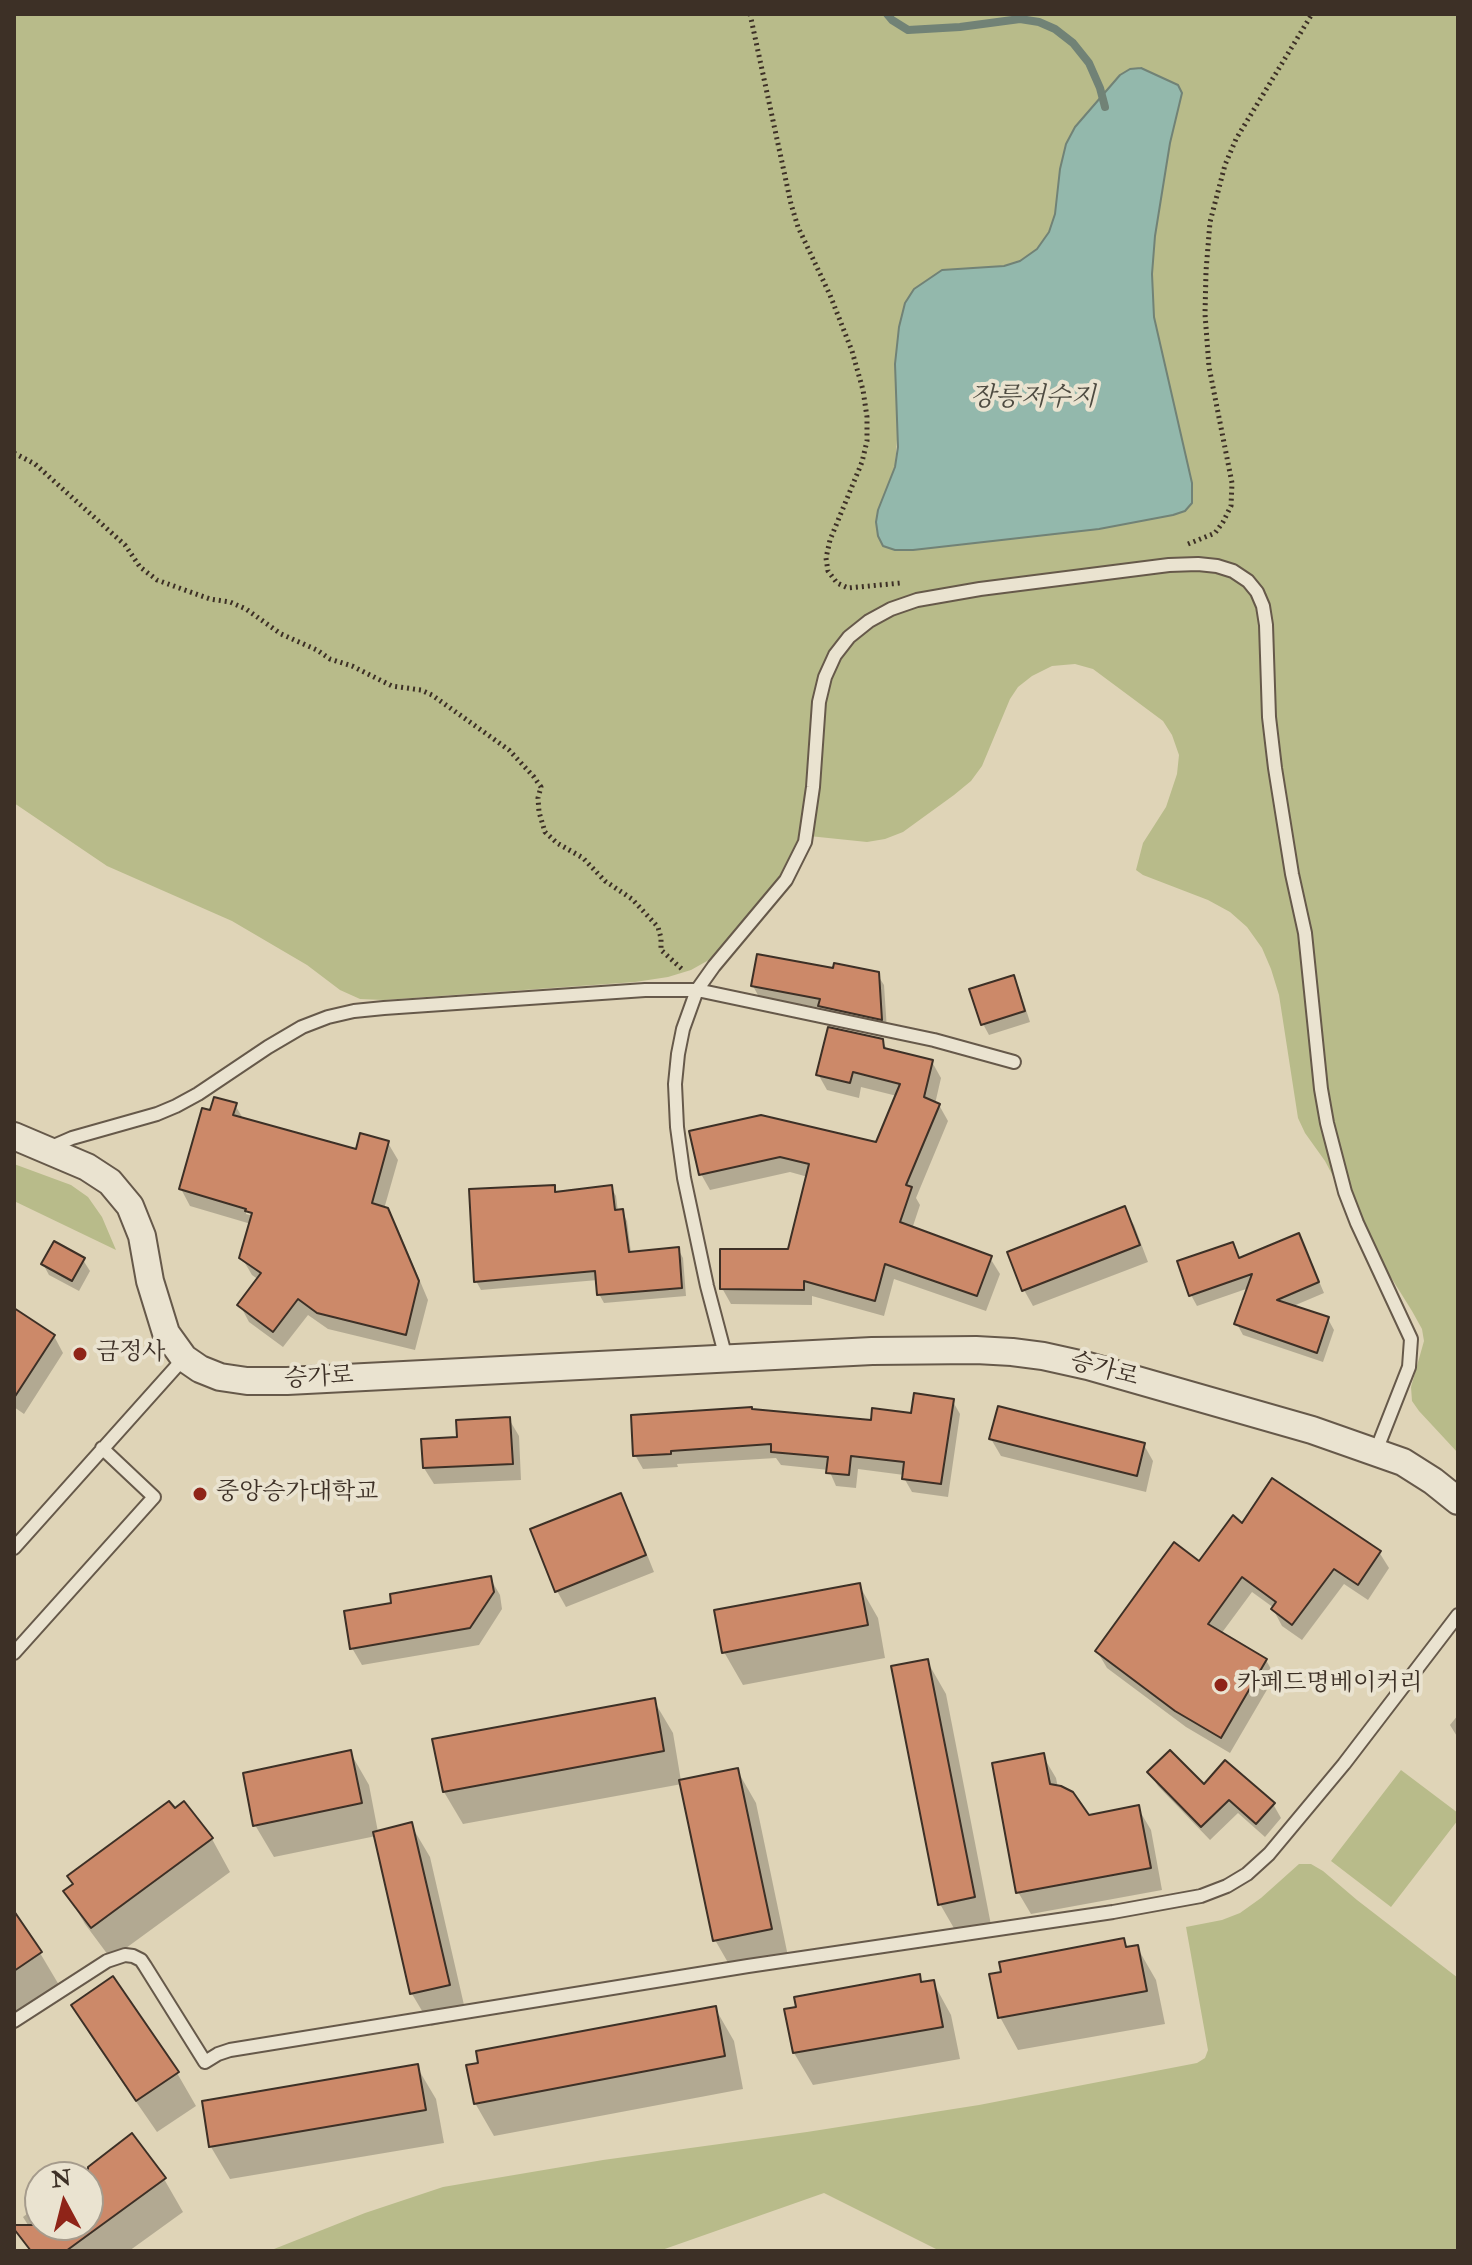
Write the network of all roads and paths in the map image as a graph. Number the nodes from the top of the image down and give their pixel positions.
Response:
1 (750, 14) edge
2 (1312, 14) edge
3 (14, 453) edge
4 (1187, 544) dead end
5 (913, 581) dead end
6 (697, 990) junction
7 (1014, 1062) dead end
8 (14, 1136) edge
9 (46, 1150) junction
10 (184, 1358) junction
11 (726, 1359) junction
12 (102, 1448) junction
13 (1376, 1451) junction
14 (1458, 1501) edge
15 (14, 1548) edge
16 (1458, 1615) edge
17 (14, 1653) edge
18 (14, 2021) edge

1 - 5 path
2 - 4 path
3 - 6 path
6 - 7 lane
6 - 9 lane
6 - 11 lane
6 - 13 lane
8 - 9 street
9 - 10 street
10 - 11 street, 승가로
10 - 12 lane
11 - 13 street, 승가로
12 - 15 lane
12 - 17 lane
13 - 14 street, 승가로
16 - 18 lane

